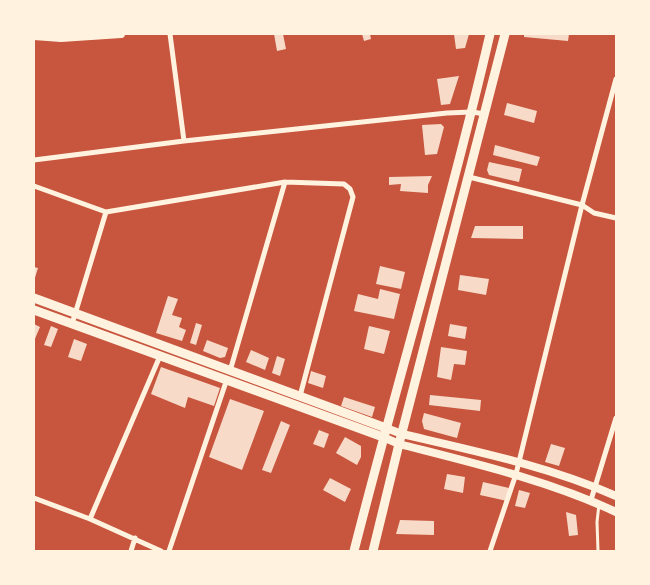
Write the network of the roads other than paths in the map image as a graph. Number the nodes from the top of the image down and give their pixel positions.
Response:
1 (121, 34) edge
2 (170, 34) edge
3 (490, 34) edge
4 (505, 34) edge
5 (34, 36) edge
6 (616, 79) edge
7 (472, 112) junction
8 (485, 114) junction
9 (184, 141) junction
10 (34, 160) edge
11 (468, 176) junction
12 (285, 182) junction
13 (34, 186) edge
14 (582, 205) junction
15 (106, 212) junction
16 (616, 218) edge
17 (34, 298) edge
18 (34, 310) edge
19 (76, 313) junction
20 (72, 324) junction
21 (160, 356) junction
22 (230, 370) junction
23 (227, 381) junction
24 (300, 396) junction
25 (616, 418) edge
26 (386, 428) junction
27 (402, 434) junction
28 (383, 437) junction
29 (399, 444) junction
30 (519, 461) junction
31 (516, 474) junction
32 (596, 487) junction
33 (616, 496) edge
34 (34, 498) edge
35 (591, 500) junction
36 (599, 504) junction
37 (616, 512) edge
38 (90, 519) junction
39 (135, 538) junction
40 (131, 551) edge
41 (161, 551) edge
42 (170, 551) edge
43 (354, 551) edge
44 (373, 551) edge
45 (490, 551) edge
46 (598, 551) edge

1 - 5 street
2 - 9 street
3 - 7 main road
4 - 8 main road
6 - 14 street
7 - 8 street
7 - 9 street
7 - 26 main road
8 - 11 main road
9 - 10 street
11 - 14 street
11 - 27 main road
12 - 15 street
12 - 22 street
12 - 24 street
13 - 15 street
14 - 16 street
14 - 30 street
15 - 19 street
17 - 19 main road
18 - 20 main road
19 - 20 street
19 - 22 main road
20 - 21 main road
21 - 23 main road
21 - 38 street
22 - 23 street
22 - 24 main road
23 - 28 main road
23 - 42 street
24 - 26 main road
25 - 32 street
26 - 27 street
26 - 28 main road
27 - 29 main road
27 - 30 street
28 - 29 street
28 - 43 main road
29 - 31 street
29 - 44 main road
30 - 31 street
30 - 32 street
31 - 35 street
31 - 45 street
32 - 33 street
32 - 35 street
34 - 38 street
35 - 36 street
36 - 37 street
36 - 46 lane
38 - 39 street
39 - 40 street
39 - 41 street

